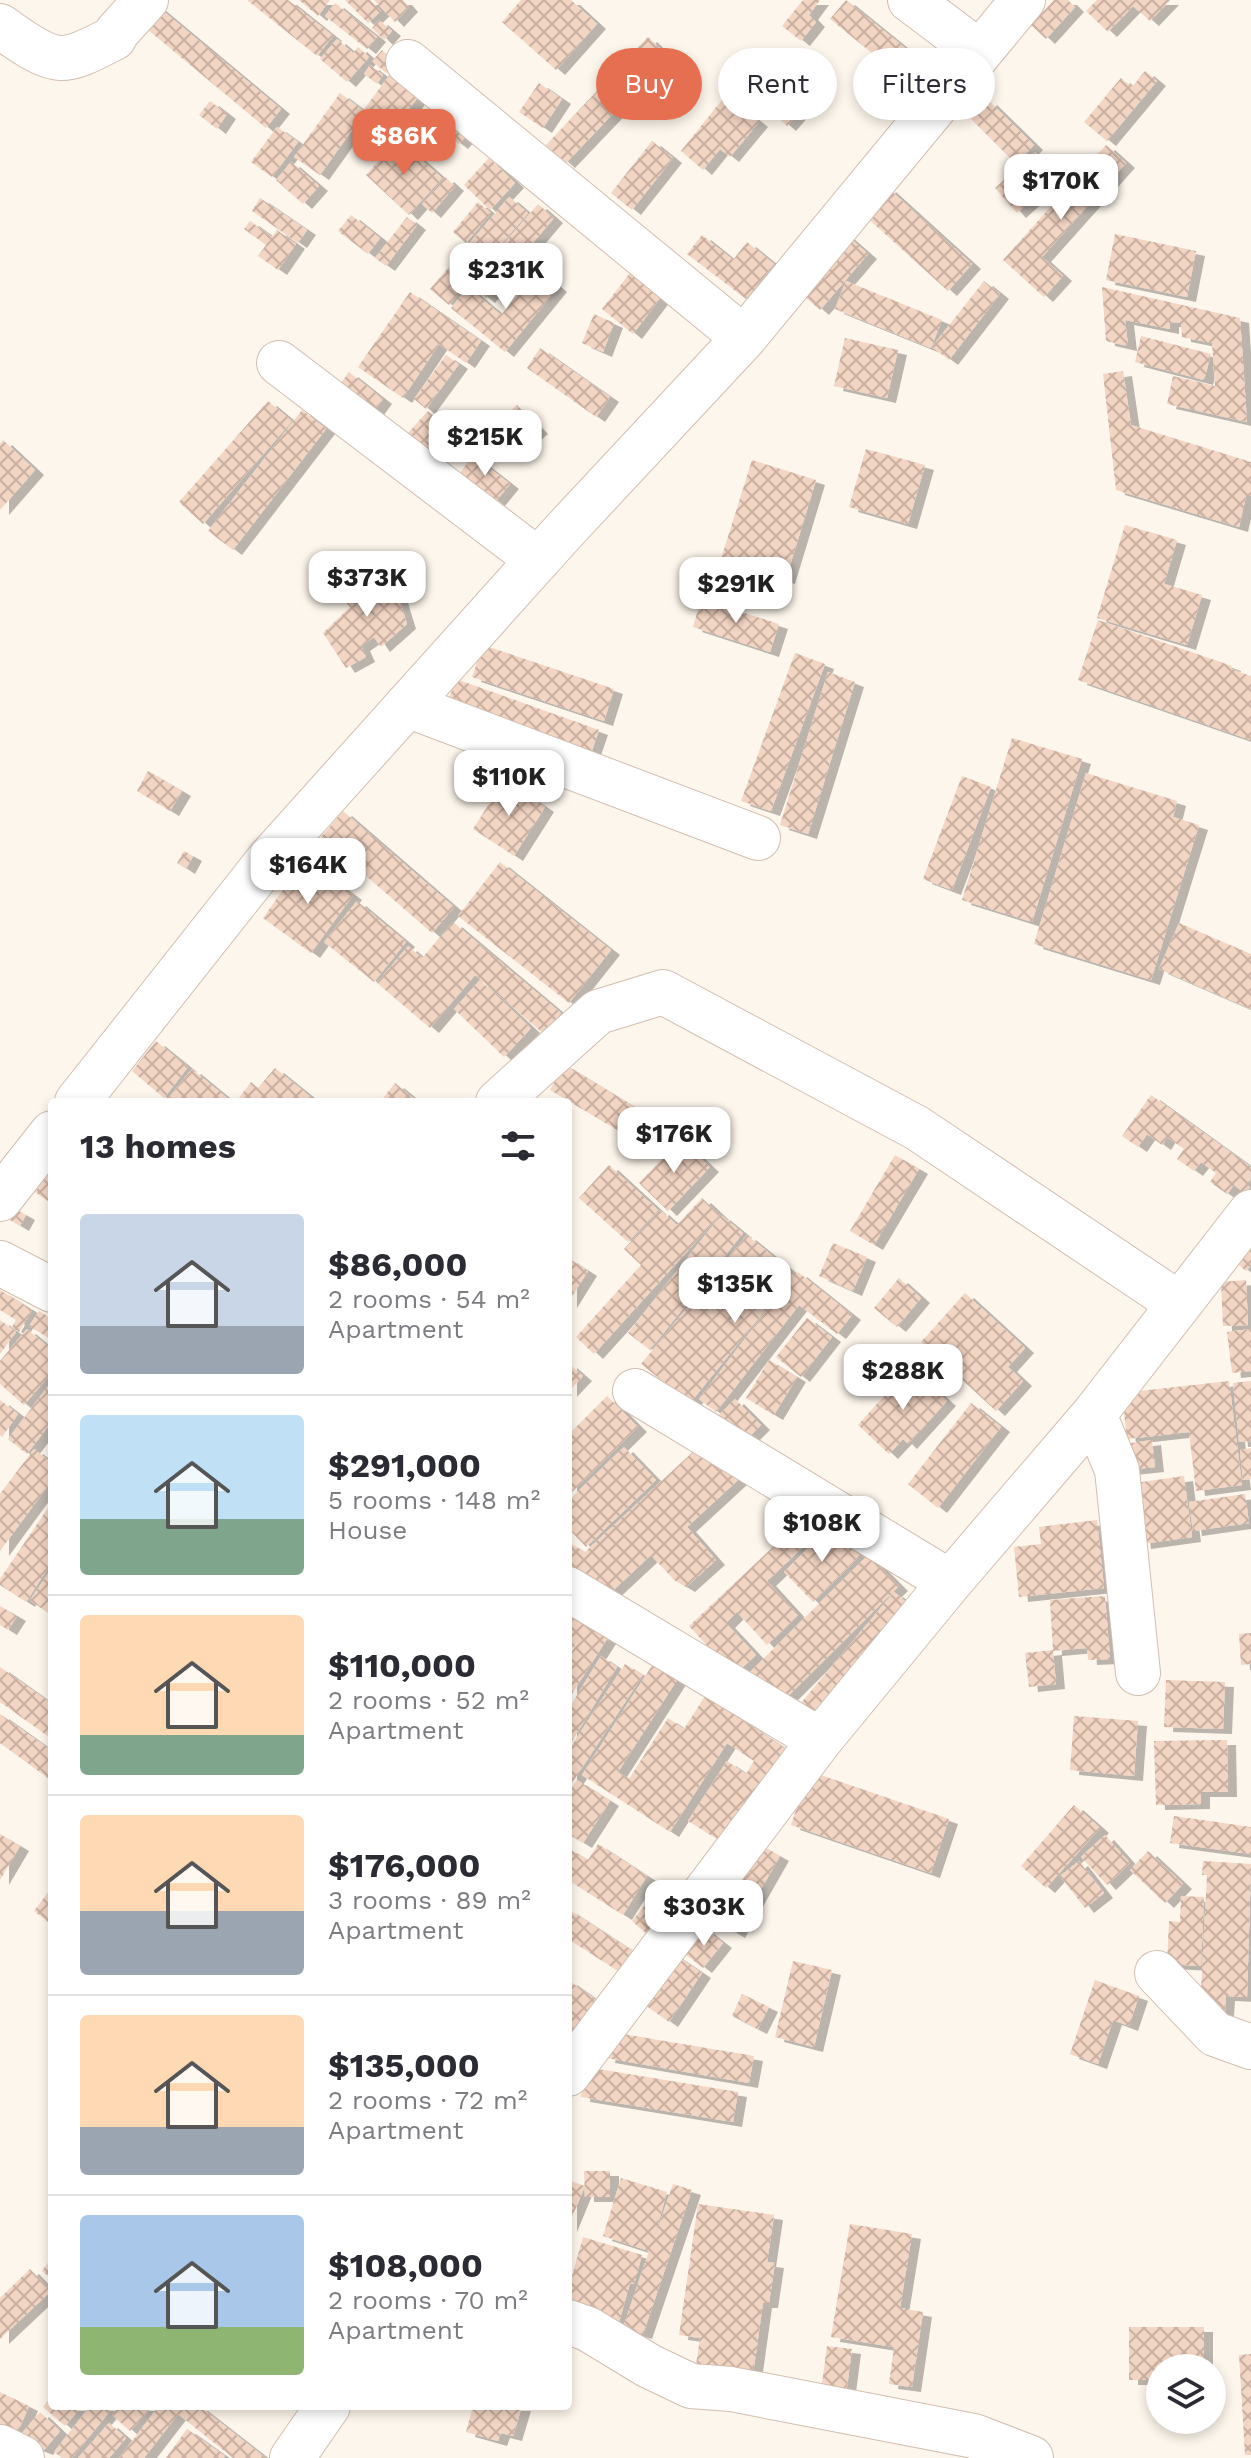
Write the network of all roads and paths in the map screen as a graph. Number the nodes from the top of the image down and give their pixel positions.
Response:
1 (146, 0) edge
2 (910, 0) edge
3 (1023, 0) edge
4 (0, 26) edge
5 (974, 48) edge
6 (982, 48) edge
7 (408, 62) dead end
8 (923, 120) edge
9 (744, 338) junction
10 (279, 363) dead end
11 (538, 560) junction
12 (407, 705) junction
13 (758, 838) dead end
14 (80, 1098) edge
15 (502, 1098) edge
16 (48, 1138) edge
17 (0, 1199) edge
18 (1251, 1212) edge
19 (0, 1263) edge
20 (48, 1288) edge
21 (1178, 1303) junction
22 (635, 1391) dead end
23 (1094, 1414) junction
24 (950, 1582) junction
25 (572, 1591) edge
26 (1138, 1673) dead end
27 (820, 1740) junction
28 (1157, 1973) dead end
29 (1251, 2047) edge
30 (572, 2069) edge
31 (572, 2323) edge
32 (325, 2410) edge
33 (0, 2447) edge
34 (22, 2458) edge
35 (292, 2458) edge
36 (1031, 2458) edge

1 - 4 street
2 - 5 street
3 - 6 street
7 - 9 street
8 - 9 street
9 - 11 street
10 - 11 street
11 - 12 street
12 - 13 street
12 - 14 street
15 - 21 street
16 - 17 street
18 - 21 street
19 - 20 street
21 - 23 street
22 - 24 street
23 - 24 street
23 - 26 street
24 - 27 street
25 - 27 street
27 - 30 street
28 - 29 street
31 - 36 street
32 - 35 street
33 - 34 street

